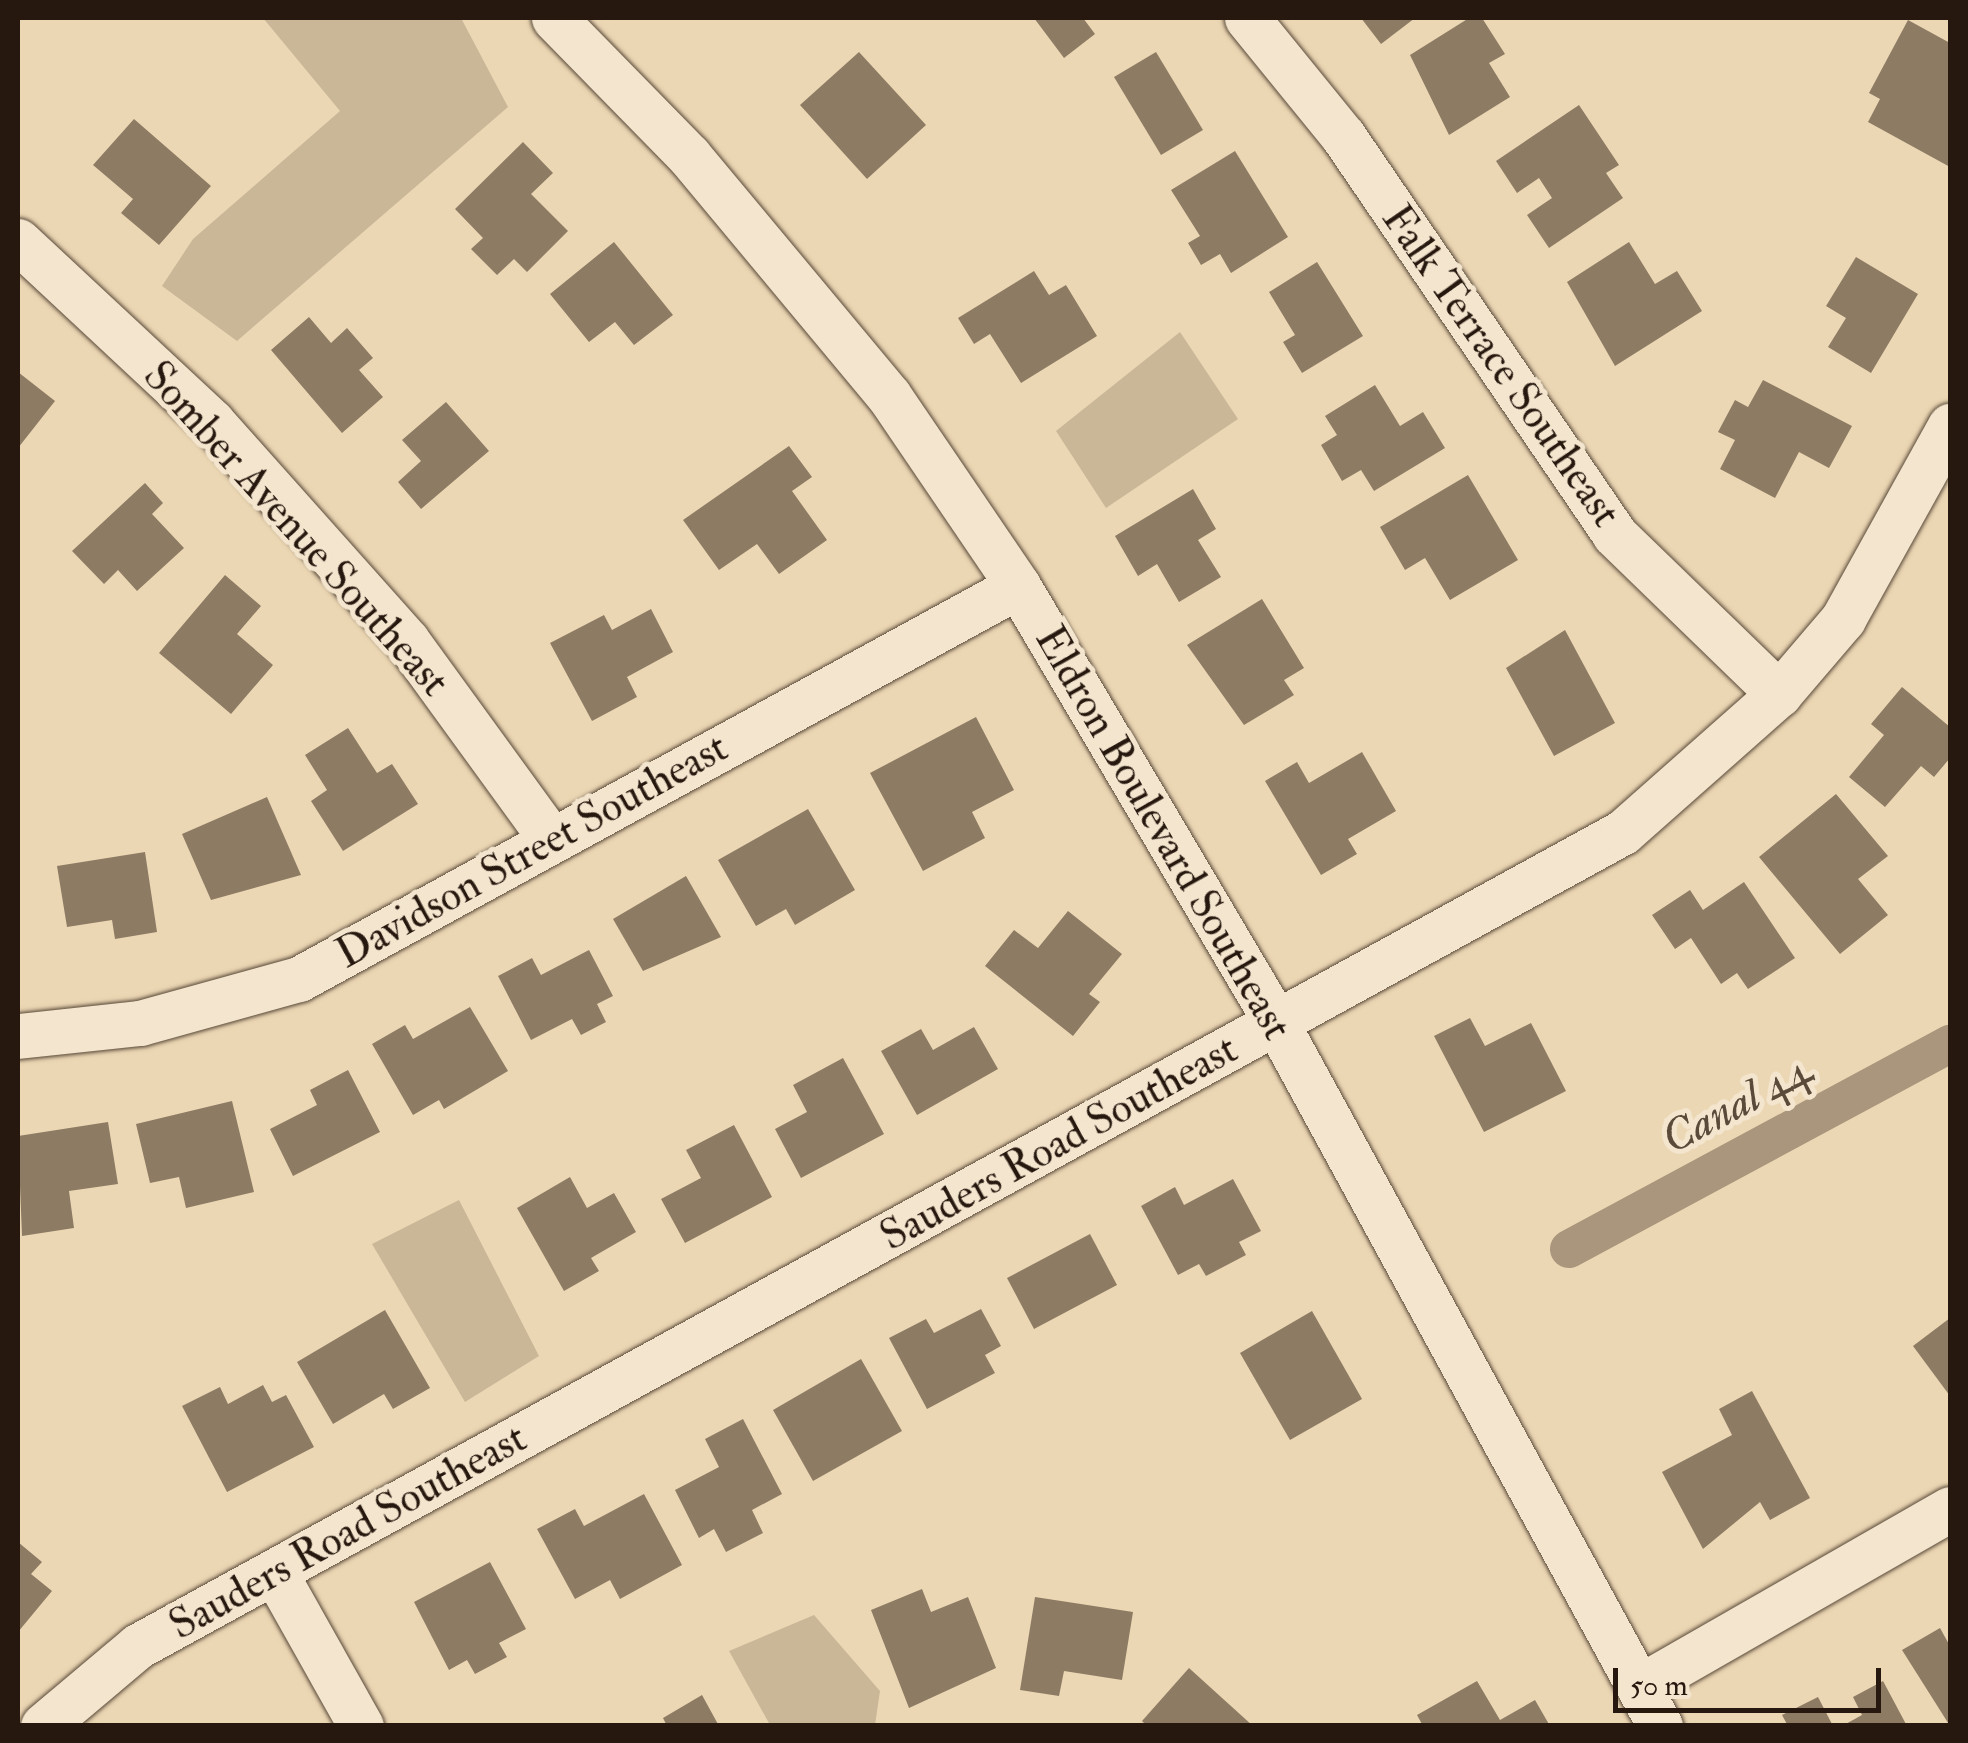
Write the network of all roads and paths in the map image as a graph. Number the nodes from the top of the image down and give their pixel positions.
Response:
1 (554, 18) edge
2 (1246, 18) edge
3 (18, 241) edge
4 (1950, 426) edge
5 (1018, 586) junction
6 (1779, 694) junction
7 (550, 838) junction
8 (1277, 1024) junction
9 (18, 1036) edge
10 (1950, 1509) edge
11 (276, 1572) junction
12 (1650, 1706) edge
13 (44, 1726) edge
14 (361, 1726) edge

1 - 5 street, Eldron Boulevard Southeast
2 - 6 street, Falk Terrace Southeast
3 - 7 street, Somber Avenue Southeast
4 - 6 street, Sauders Road Southeast
5 - 7 street, Davidson Street Southeast
5 - 8 street, Eldron Boulevard Southeast
6 - 8 street, Sauders Road Southeast
7 - 9 street, Davidson Street Southeast
8 - 11 street, Sauders Road Southeast
8 - 12 street, Eldron Boulevard Southeast
10 - 12 street
11 - 13 street, Sauders Road Southeast
11 - 14 street

